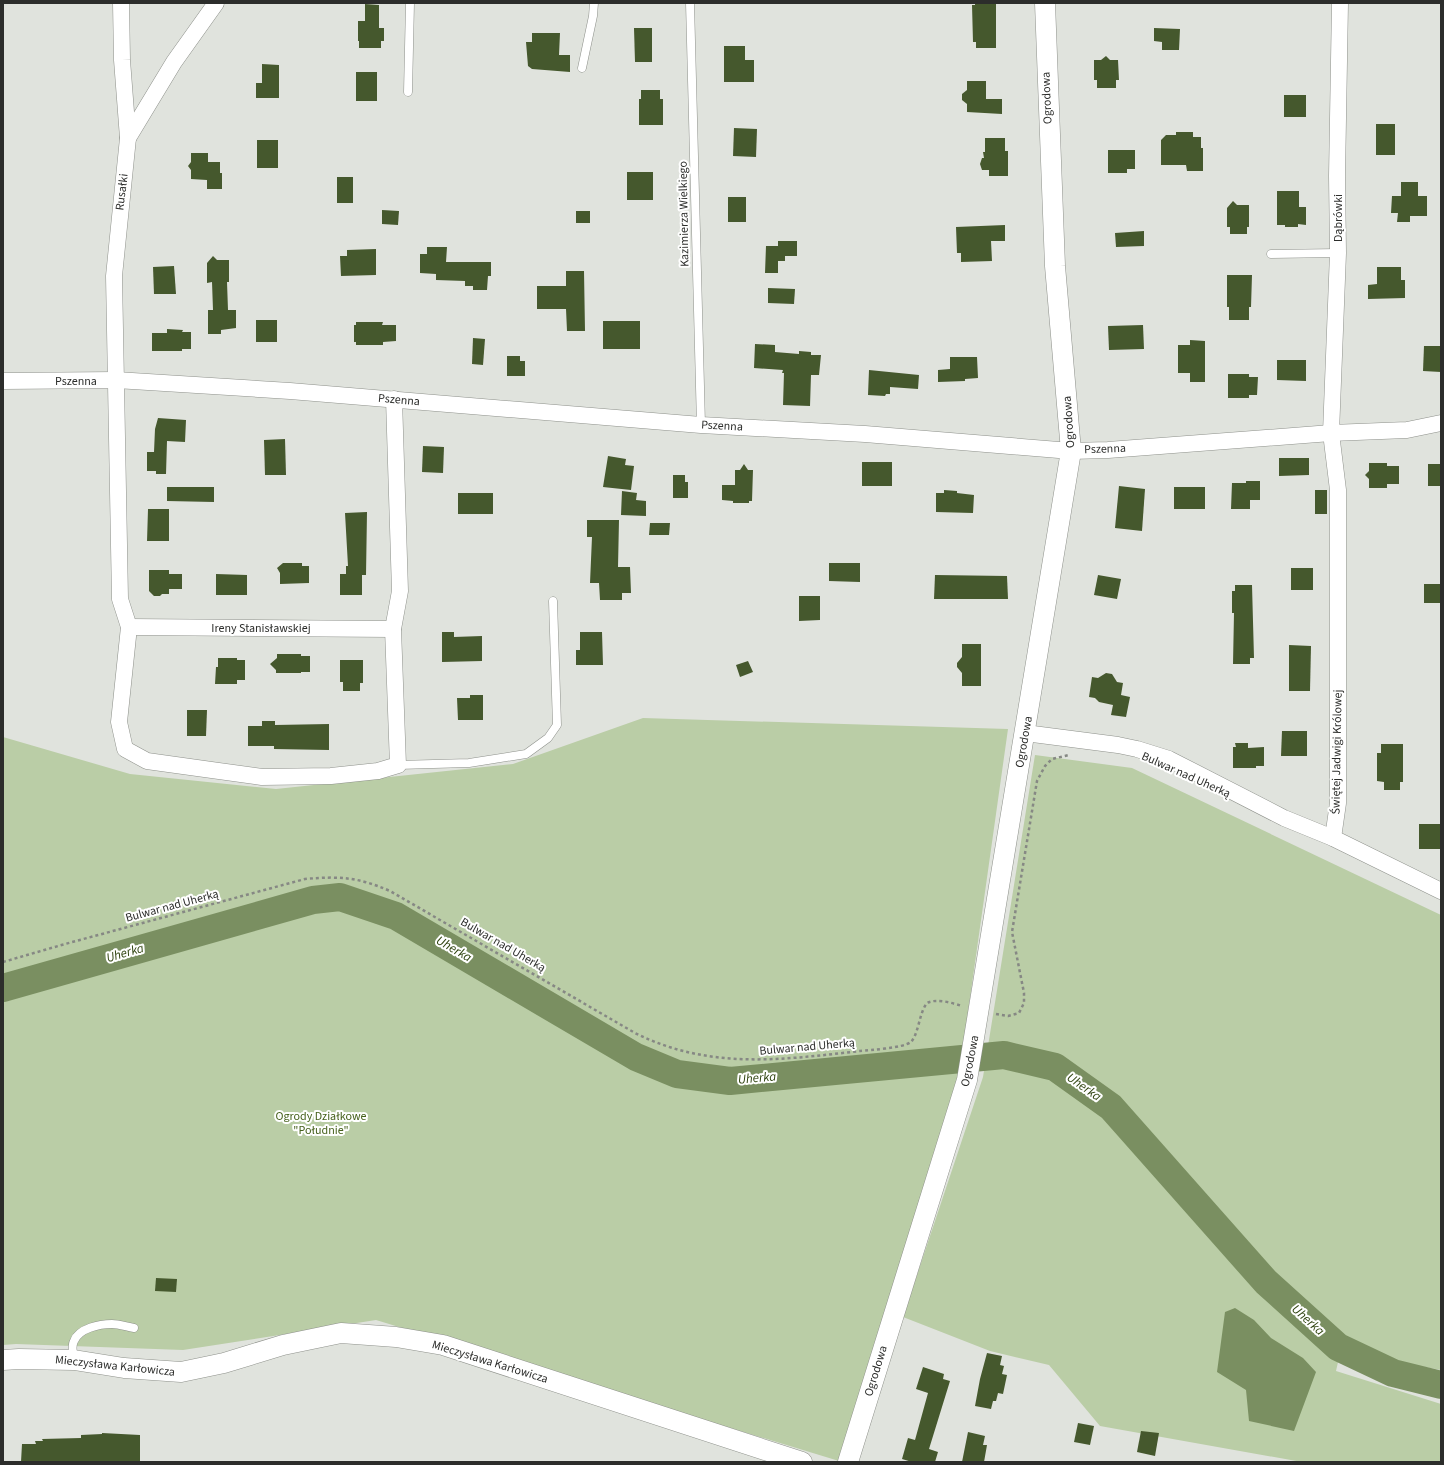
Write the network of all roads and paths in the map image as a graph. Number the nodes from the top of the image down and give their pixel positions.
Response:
1 (121, 3) edge
2 (216, 3) edge
3 (410, 3) edge
4 (594, 3) edge
5 (690, 3) edge
6 (1045, 3) edge
7 (1340, 3) edge
8 (582, 68) dead end
9 (408, 92) dead end
10 (128, 138) junction
11 (1338, 253) junction
12 (1271, 254) dead end
13 (116, 380) junction
14 (3, 381) edge
15 (394, 399) junction
16 (1441, 423) edge
17 (701, 425) junction
18 (1332, 433) junction
19 (1071, 451) junction
20 (553, 601) dead end
21 (129, 627) junction
22 (393, 628) junction
23 (1025, 733) junction
24 (1071, 755) dead end
25 (398, 765) junction
26 (1333, 838) junction
27 (1441, 891) edge
28 (3, 962) edge
29 (963, 1006) dead end
30 (989, 1013) dead end
31 (134, 1328) dead end
32 (3, 1360) edge
33 (74, 1360) junction
34 (802, 1462) edge
35 (848, 1462) edge

1 - 10 street, Rusałki
2 - 10 street
3 - 9 lane
4 - 8 lane
5 - 17 lane, Kazimierza Wielkiego
6 - 19 street, Ogrodowa
7 - 11 street, Dąbrówki
10 - 13 street, Rusałki
11 - 12 lane
11 - 18 street, Dąbrówki
13 - 14 street, Pszenna
13 - 15 street, Pszenna
13 - 21 street, Rusałki
15 - 17 street, Pszenna
15 - 22 street
16 - 18 street, Pszenna
17 - 19 street, Pszenna
18 - 19 street, Pszenna
18 - 26 street, Świętej Jadwigi Królowej
19 - 23 street, Ogrodowa
20 - 25 lane
21 - 22 street, Ireny Stanisławskiej
21 - 25 street
22 - 25 street
23 - 26 street
23 - 35 street, Ogrodowa
24 - 30 path
26 - 27 street
28 - 29 path, Bulwar nad Uherką
31 - 33 lane
32 - 33 street, Mieczysława Karłowicza
33 - 34 street, Mieczysława Karłowicza

